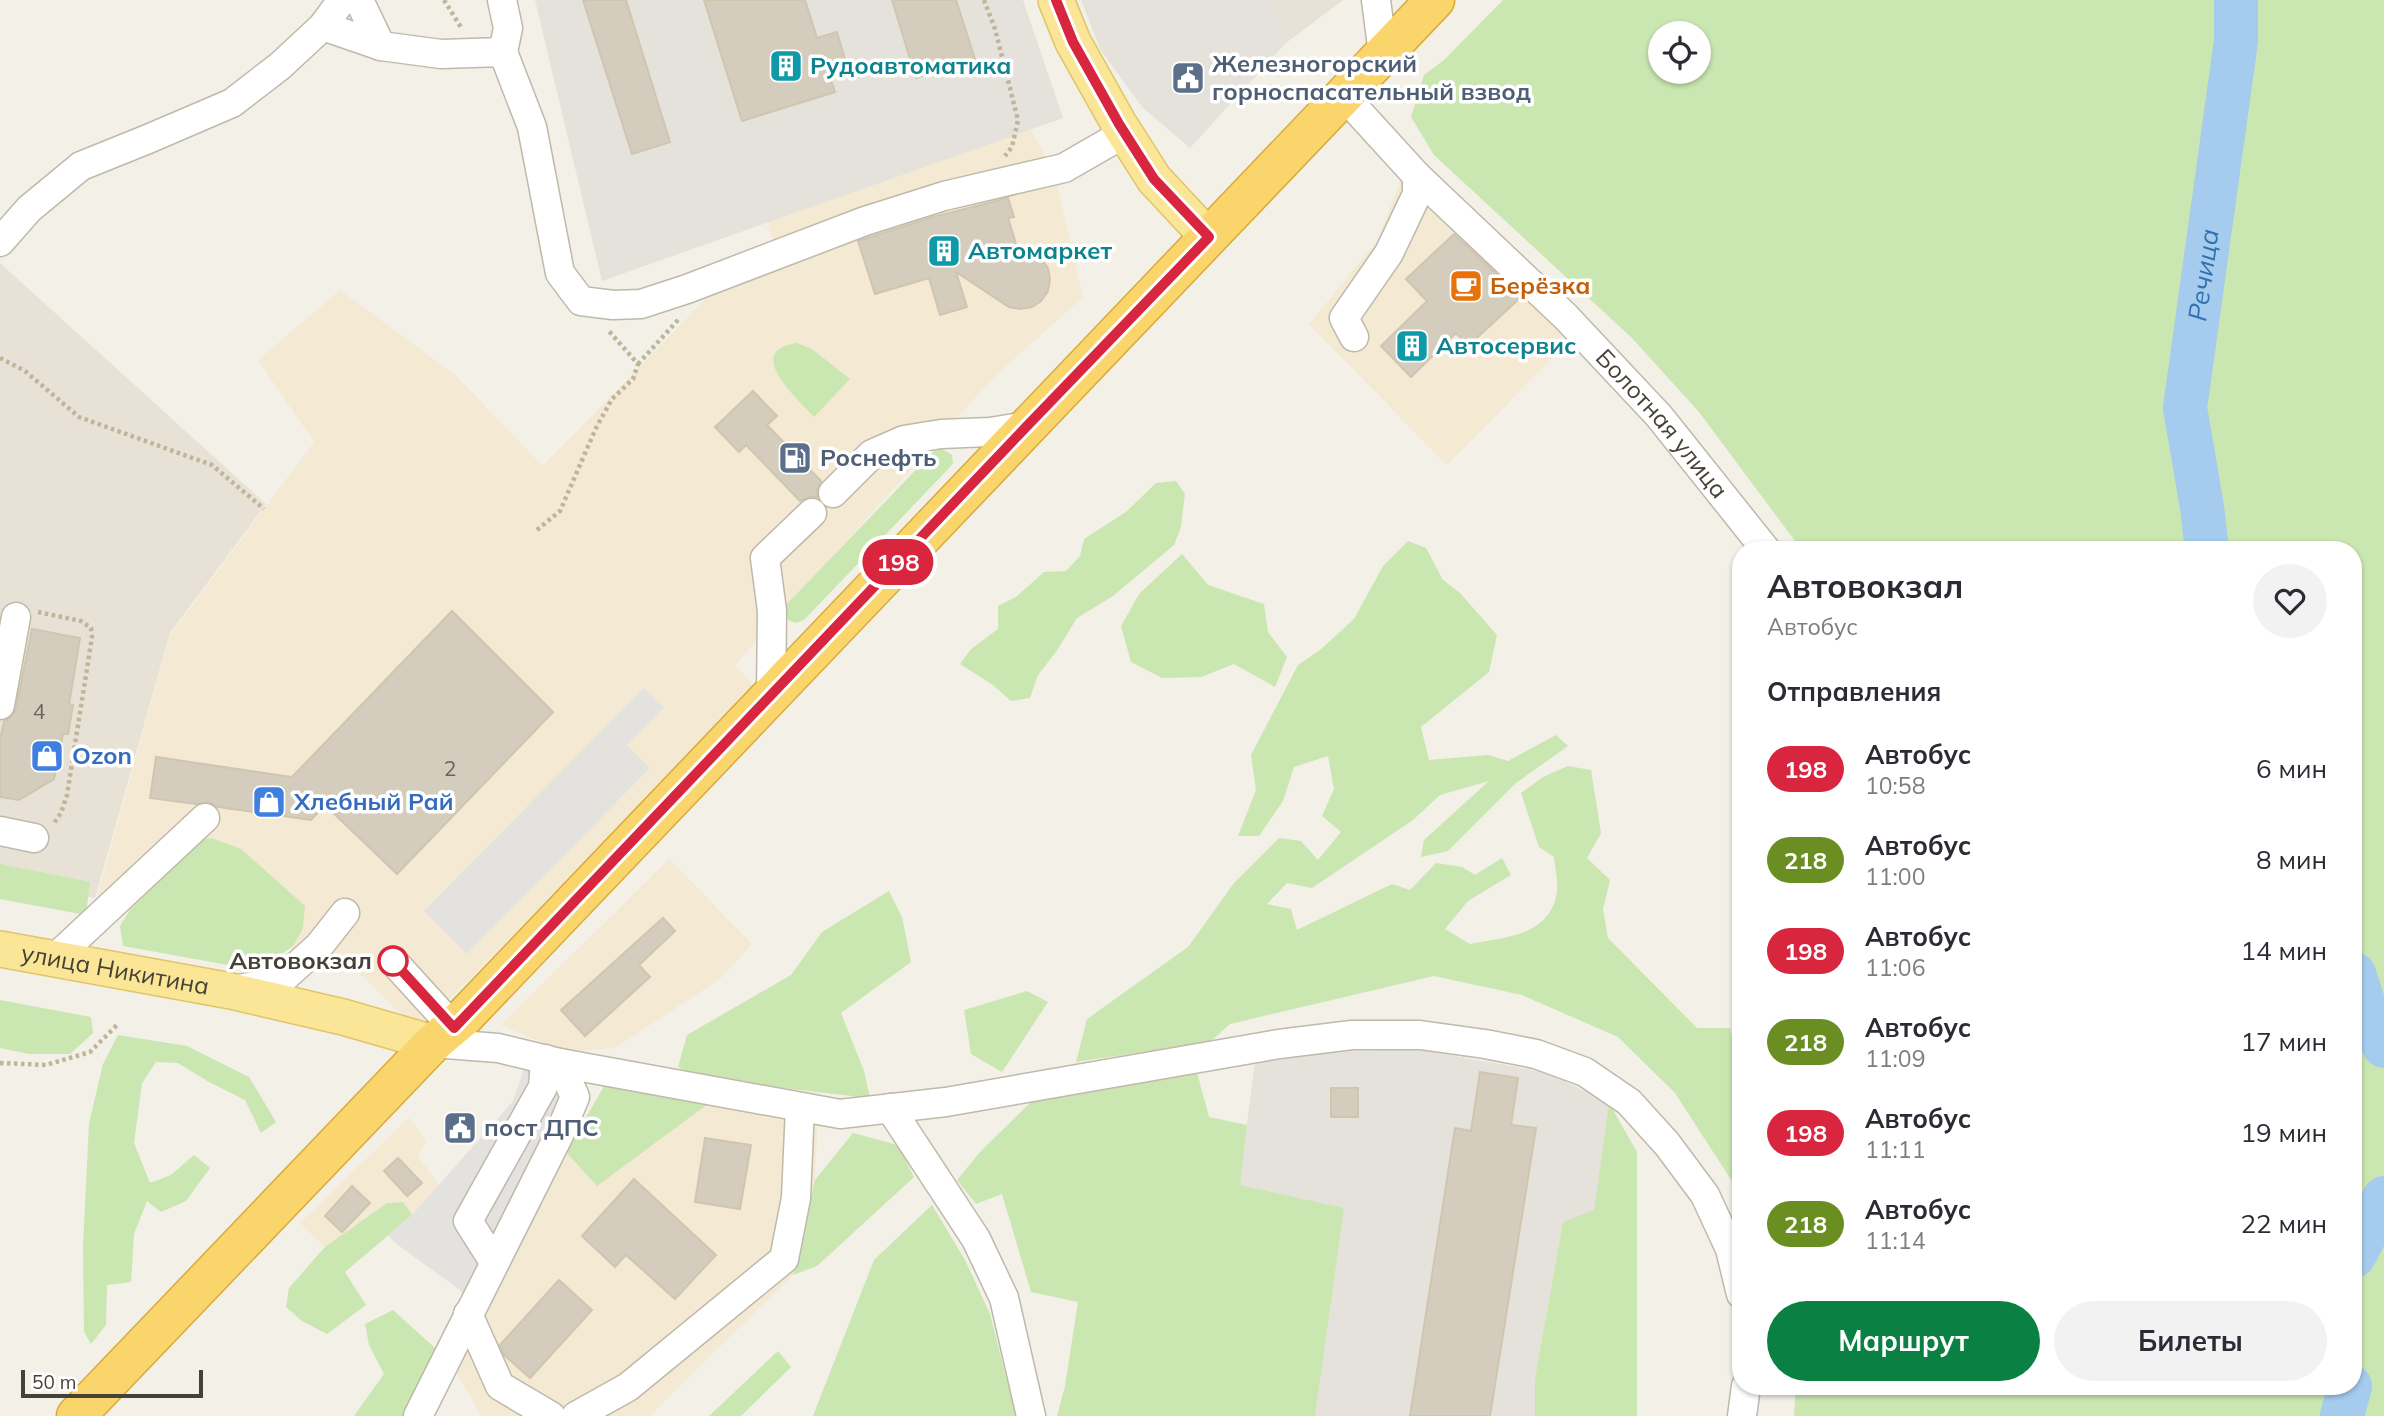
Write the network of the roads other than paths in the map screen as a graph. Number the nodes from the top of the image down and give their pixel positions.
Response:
1 (342, 0) edge
2 (359, 0) edge
3 (502, 0) edge
4 (1056, 0) edge
5 (1376, 0) edge
6 (1435, 0) edge
7 (323, 26) junction
8 (381, 46) junction
9 (503, 52) junction
10 (1383, 54) junction
11 (1344, 96) junction
12 (1125, 133) junction
13 (1417, 177) junction
14 (1209, 237) junction
15 (0, 242) edge
16 (1354, 337) dead end
17 (1027, 426) junction
18 (832, 493) dead end
19 (812, 513) dead end
20 (1759, 541) edge
21 (16, 617) road end
22 (771, 696) junction
23 (0, 705) edge
24 (205, 818) dead end
25 (0, 831) edge
26 (34, 838) road end
27 (345, 913) dead end
28 (0, 949) edge
29 (54, 959) junction
30 (393, 961) dead end
31 (232, 990) junction
32 (444, 1035) junction
33 (553, 1061) junction
34 (800, 1107) junction
35 (890, 1108) junction
36 (1732, 1257) edge
37 (495, 1262) junction
38 (468, 1314) junction
39 (1745, 1395) edge
40 (76, 1416) edge
41 (418, 1416) edge
42 (551, 1416) edge
43 (576, 1416) edge
44 (1031, 1416) edge
45 (1742, 1416) edge

1 - 7 street
2 - 8 street
3 - 9 street
4 - 12 main road
5 - 10 street
6 - 10 highway
7 - 8 street
7 - 15 street
8 - 9 street
9 - 12 street
10 - 11 highway
11 - 13 street, Болотная улица
11 - 14 highway
12 - 14 main road
13 - 16 street
13 - 20 street, Болотная улица
14 - 17 highway
17 - 18 street
17 - 22 highway
19 - 22 street
21 - 23 street
22 - 32 highway
24 - 29 street
25 - 26 street
27 - 31 street
28 - 29 main road, улица Никитина
29 - 31 main road, улица Никитина
30 - 32 street
31 - 32 main road, улица Никитина
32 - 33 street
32 - 40 highway
33 - 34 street
33 - 37 street
33 - 37 street
34 - 35 street
34 - 43 street
35 - 36 street
35 - 44 street
37 - 38 street
38 - 41 street
38 - 42 street
39 - 45 street

